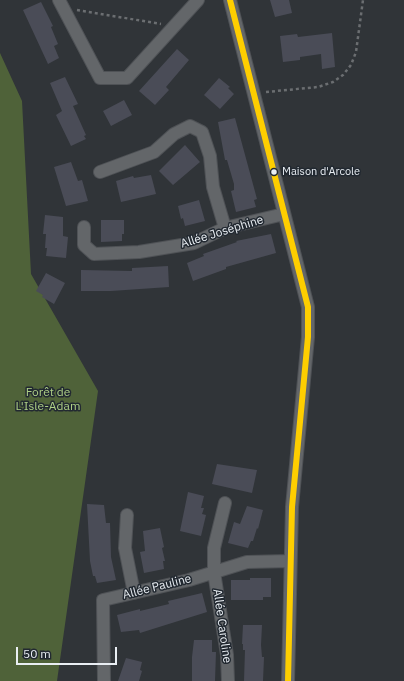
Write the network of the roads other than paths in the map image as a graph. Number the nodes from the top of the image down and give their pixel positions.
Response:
1 (198, 0) edge
2 (230, 0) edge
3 (61, 4) edge
4 (100, 172) dead end
5 (284, 214) junction
6 (84, 228) dead end
7 (225, 228) junction
8 (225, 503) dead end
9 (127, 515) dead end
10 (290, 561) junction
11 (214, 572) junction
12 (134, 593) junction
13 (104, 681) edge
14 (228, 681) edge
15 (288, 681) edge

1 - 3 street
2 - 5 street
4 - 7 street
5 - 7 street, Allée Joséphine
5 - 10 street
6 - 7 street, Allée Joséphine
8 - 11 street, Allée Caroline
9 - 12 street
10 - 11 street, Allée Pauline
10 - 15 street
11 - 12 street, Allée Pauline
11 - 14 street, Allée Caroline
12 - 13 street, Allée Pauline

